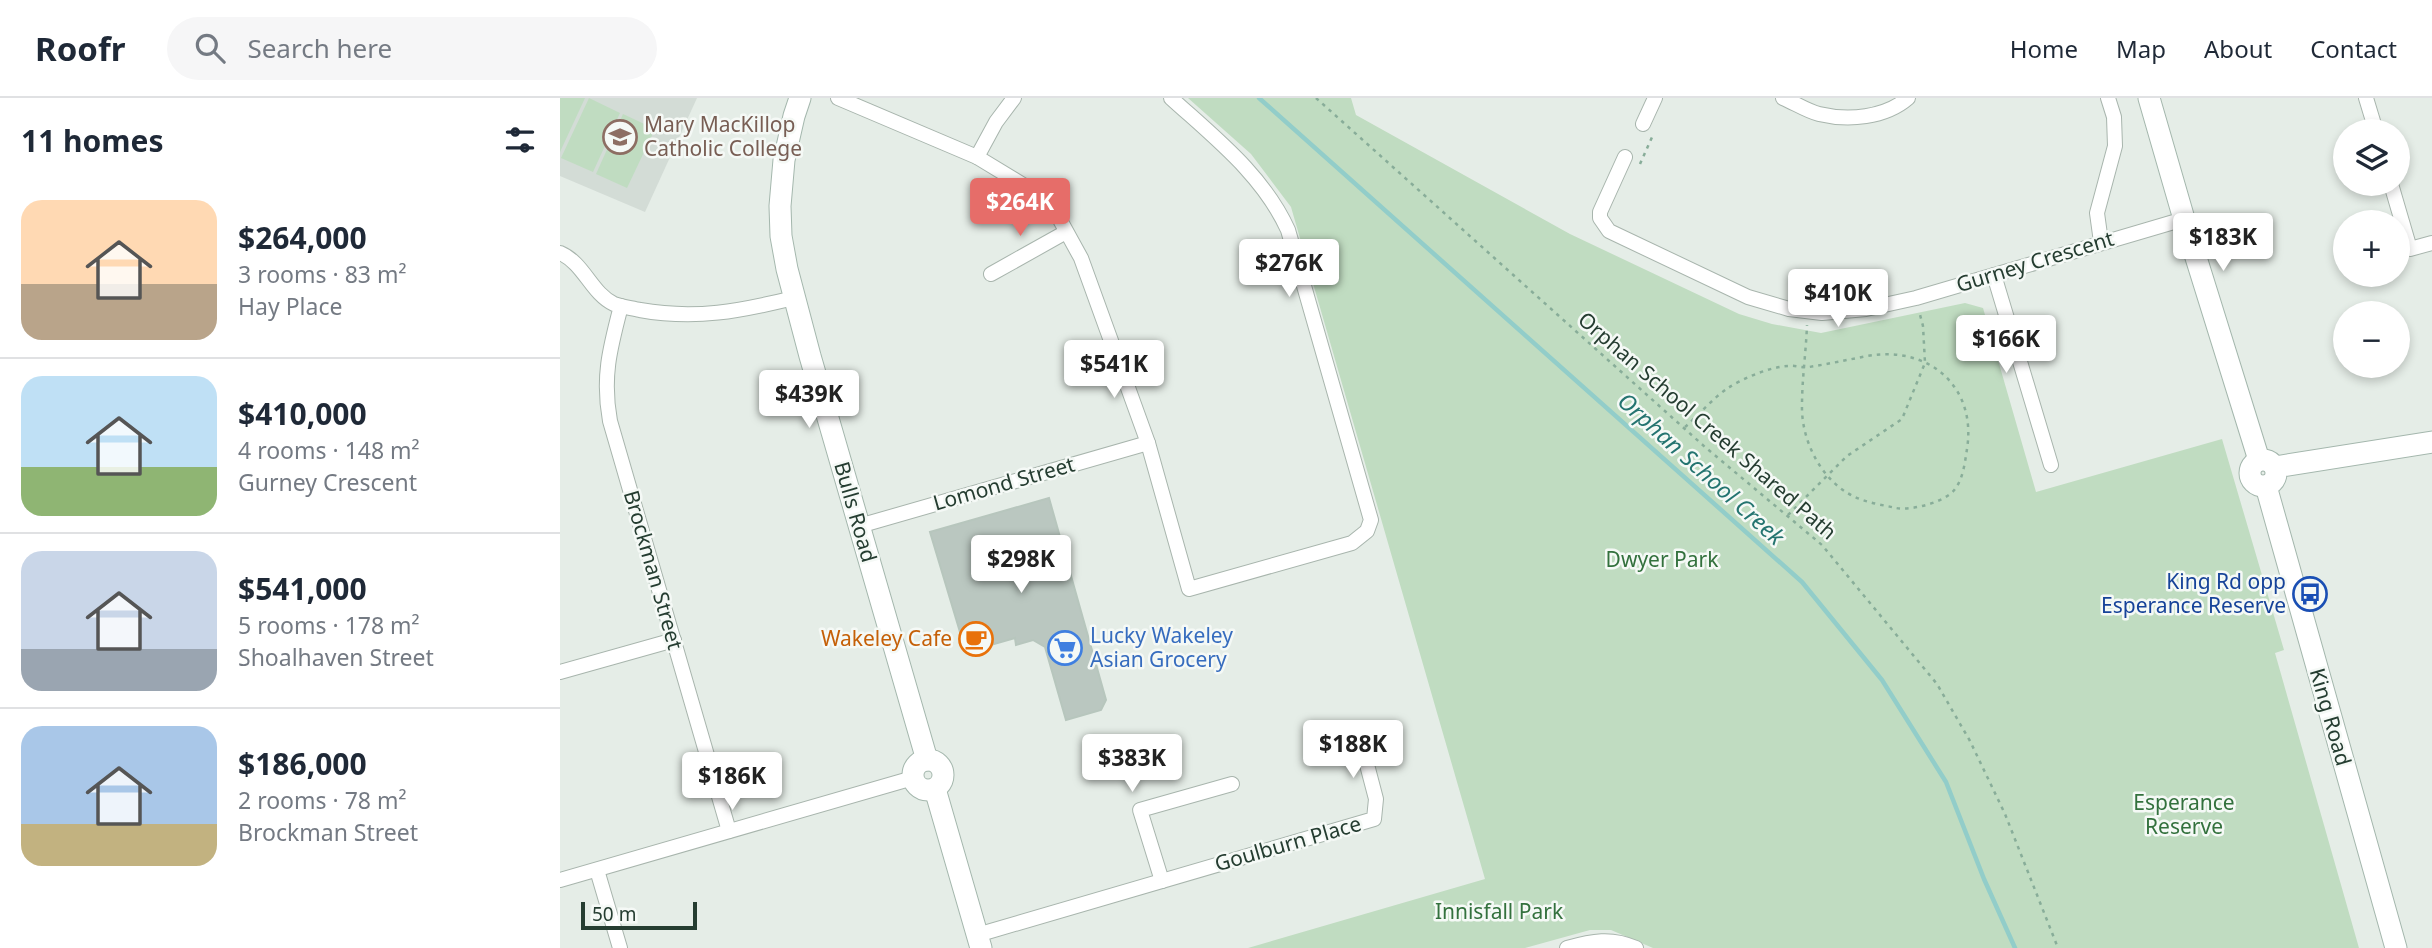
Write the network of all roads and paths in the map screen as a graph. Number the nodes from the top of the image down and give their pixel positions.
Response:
1 (800, 98) edge
2 (838, 98) edge
3 (1014, 98) edge
4 (1171, 98) edge
5 (1316, 98) edge
6 (1655, 98) edge
7 (1783, 98) edge
8 (1908, 98) edge
9 (2108, 98) edge
10 (2149, 98) edge
11 (2366, 98) edge
12 (2372, 119) edge
13 (1643, 124) dead end
14 (977, 157) junction
15 (1625, 157) dead end
16 (2395, 196) edge
17 (2184, 219) junction
18 (1066, 232) junction
19 (2101, 242) junction
20 (2432, 243) edge
21 (560, 253) edge
22 (991, 274) dead end
23 (1994, 275) junction
24 (794, 298) junction
25 (1916, 298) junction
26 (621, 306) junction
27 (1807, 312) junction
28 (1925, 363) junction
29 (1806, 367) junction
30 (1684, 428) junction
31 (2432, 442) edge
32 (1148, 443) junction
33 (2051, 465) dead end
34 (2267, 471) junction
35 (1827, 475) junction
36 (1788, 515) junction
37 (859, 526) junction
38 (674, 640) junction
39 (560, 672) edge
40 (1360, 738) dead end
41 (927, 760) junction
42 (913, 778) junction
43 (1232, 784) dead end
44 (935, 789) junction
45 (729, 831) junction
46 (597, 870) junction
47 (560, 880) edge
48 (1162, 881) junction
49 (979, 941) edge
50 (620, 948) edge
51 (1567, 948) edge
52 (1636, 948) edge
53 (2058, 948) edge
54 (2396, 948) edge

1 - 24 street, Bulls Road
2 - 14 street
3 - 14 street
4 - 32 street
5 - 30 path, Orphan School Creek Shared Path
6 - 13 street
7 - 8 street
9 - 19 street
10 - 17 street, King Road
11 - 12 street
14 - 18 street
15 - 27 street, Gurney Crescent
16 - 20 street
17 - 19 street, Gurney Crescent
17 - 34 street, King Road
18 - 22 street
18 - 32 street
19 - 23 street, Gurney Crescent
21 - 26 street
23 - 25 street, Gurney Crescent
23 - 33 street
24 - 26 street
24 - 37 street, Bulls Road
25 - 27 street, Gurney Crescent
25 - 28 path
26 - 38 street, Brockman Street
27 - 29 path
28 - 29 path
28 - 35 path
28 - 35 path
29 - 30 path
29 - 35 path
30 - 36 path, Orphan School Creek Shared Path
31 - 34 street
32 - 37 street, Lomond Street
34 - 54 street, King Road
35 - 36 path
36 - 53 path, Orphan School Creek Shared Path
37 - 41 street, Bulls Road
38 - 39 street
38 - 45 street, Brockman Street
40 - 48 street, Goulburn Place
41 - 42 street
41 - 44 street
42 - 44 street
42 - 45 street
43 - 48 street
44 - 49 street
45 - 46 street
46 - 47 street
46 - 50 street
48 - 49 street, Goulburn Place
51 - 52 street

